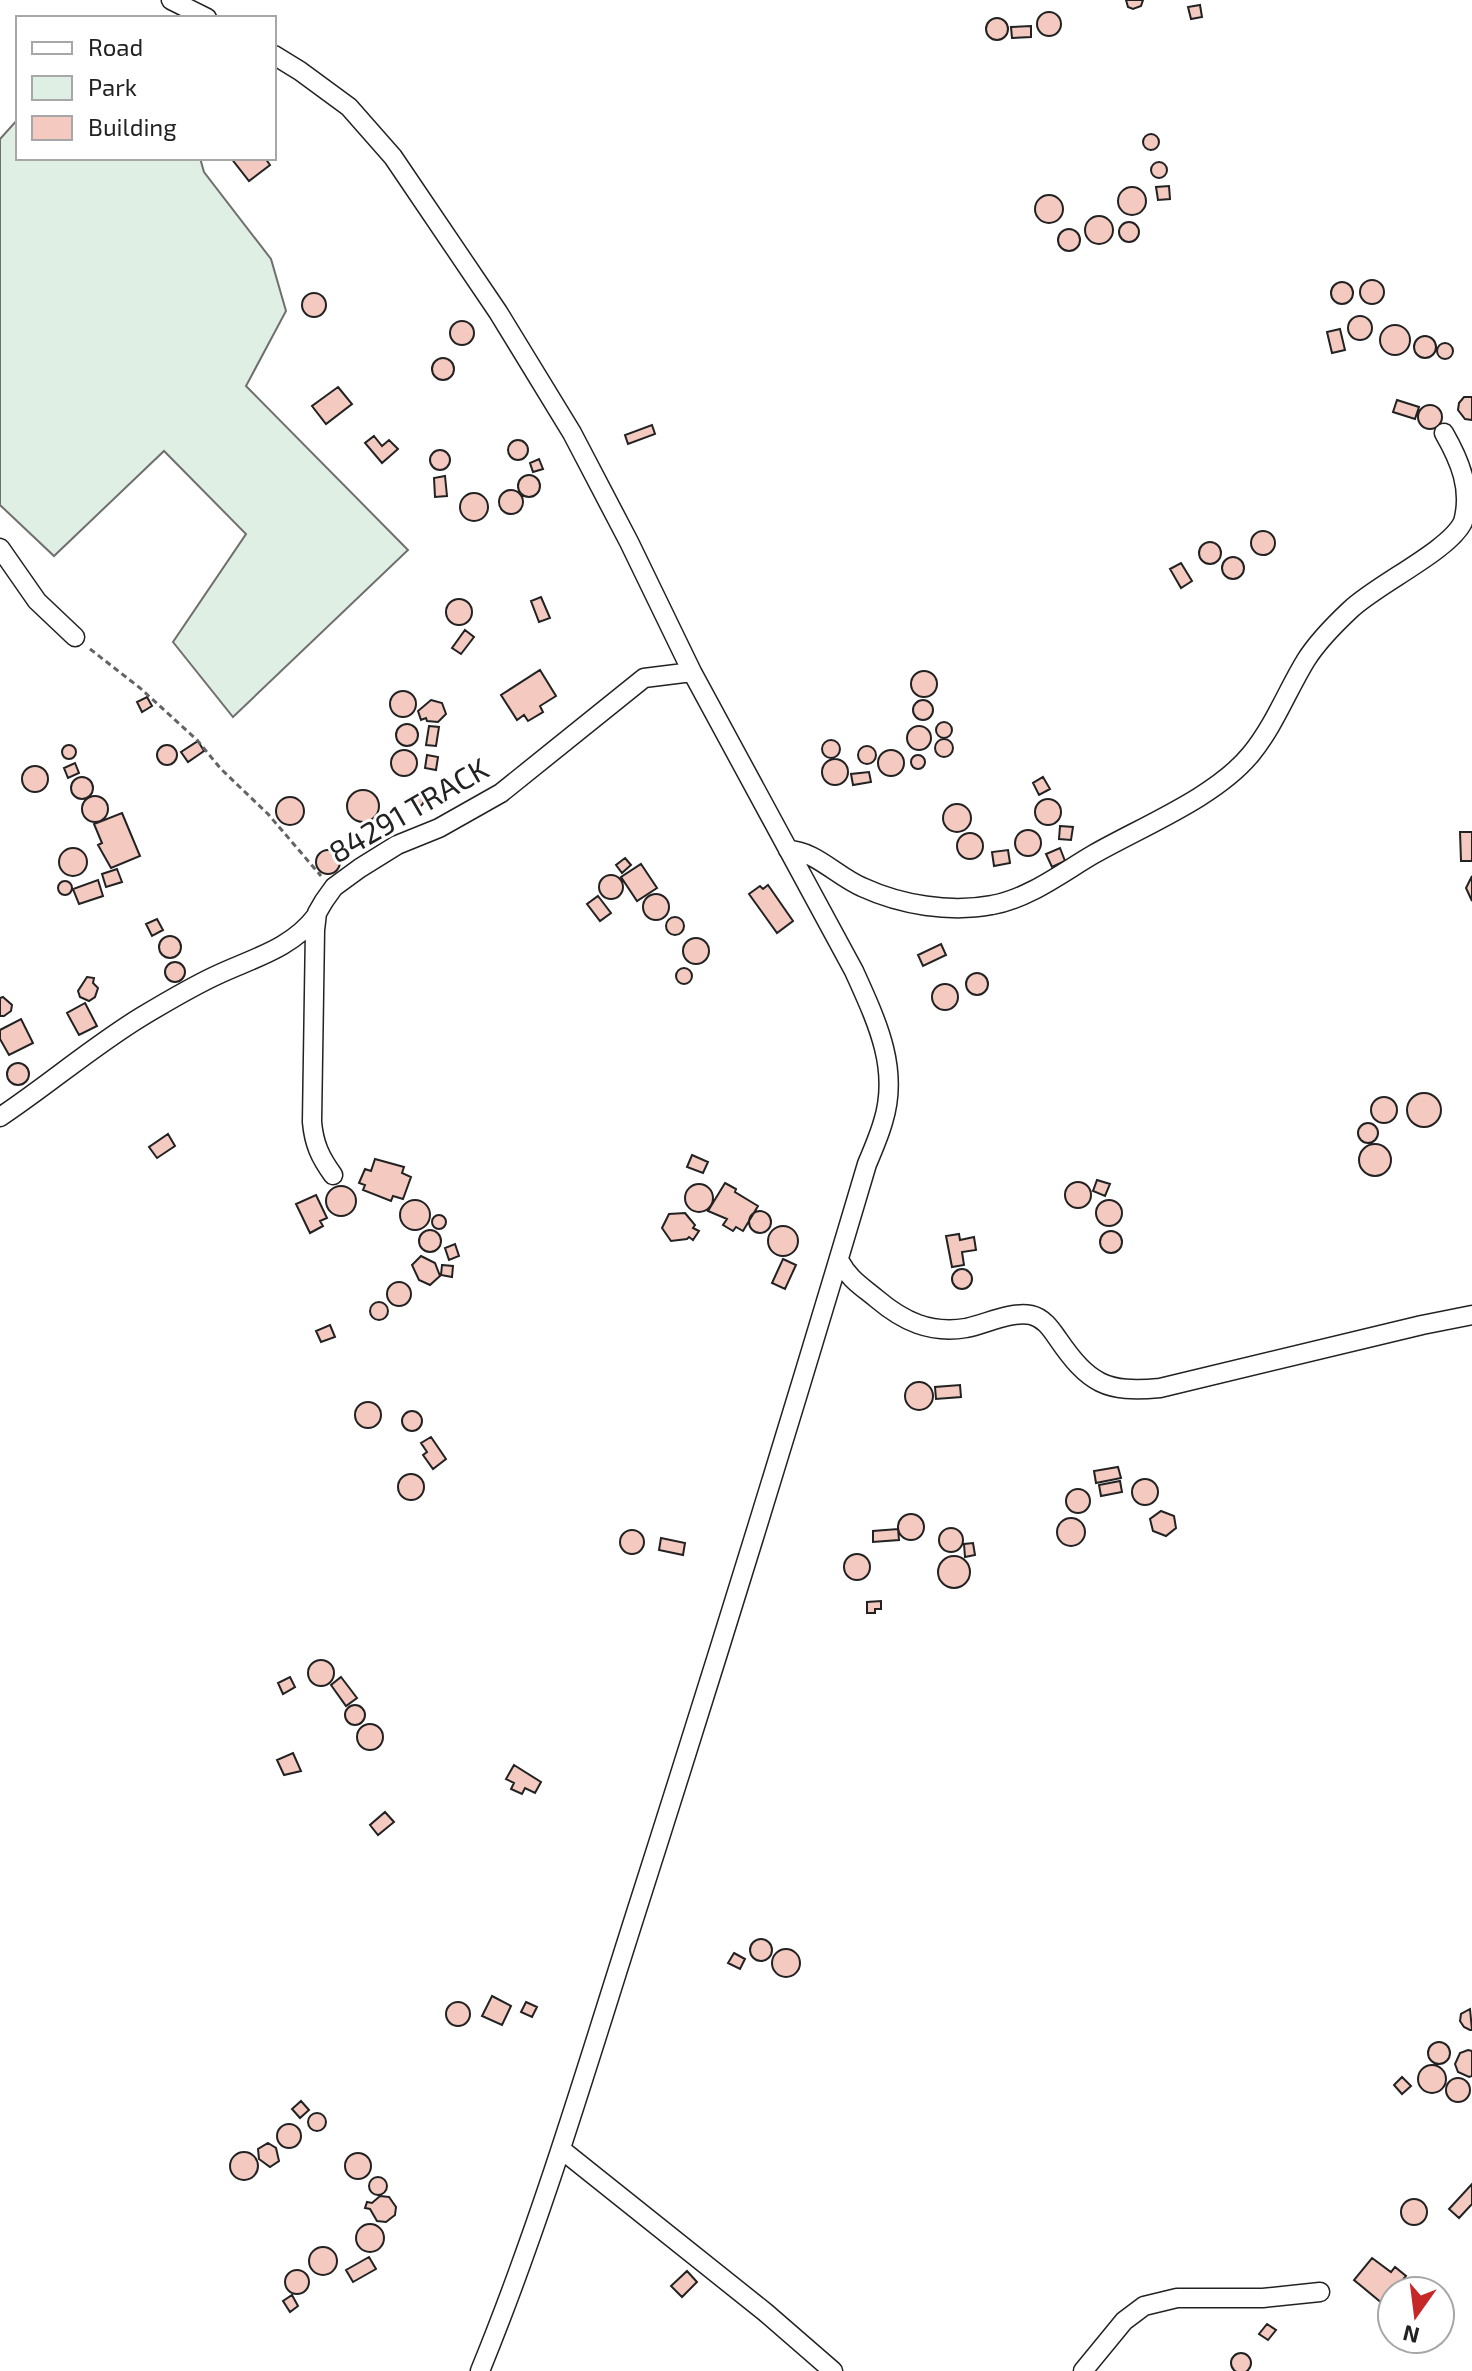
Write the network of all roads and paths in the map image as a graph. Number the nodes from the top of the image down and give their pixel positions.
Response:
1 (171, 0) edge
2 (203, 16) edge
3 (276, 56) edge
4 (1444, 433) dead end
5 (0, 548) edge
6 (75, 637) joint
7 (692, 672) junction
8 (788, 850) junction
9 (334, 887) junction
10 (317, 913) junction
11 (0, 1117) edge
12 (333, 1175) dead end
13 (839, 1260) junction
14 (1472, 1315) edge
15 (562, 2150) junction
16 (1320, 2292) dead end
17 (480, 2371) edge
18 (833, 2371) edge
19 (1083, 2371) edge

1 - 2 street
3 - 7 street
4 - 8 street
5 - 6 street
6 - 9 path, 84291 TRACK
7 - 8 street
7 - 9 street, 84291 TRACK
8 - 13 street
9 - 10 street
10 - 11 street
10 - 12 street
13 - 14 street
13 - 15 street
15 - 17 street
15 - 18 street
16 - 19 street

